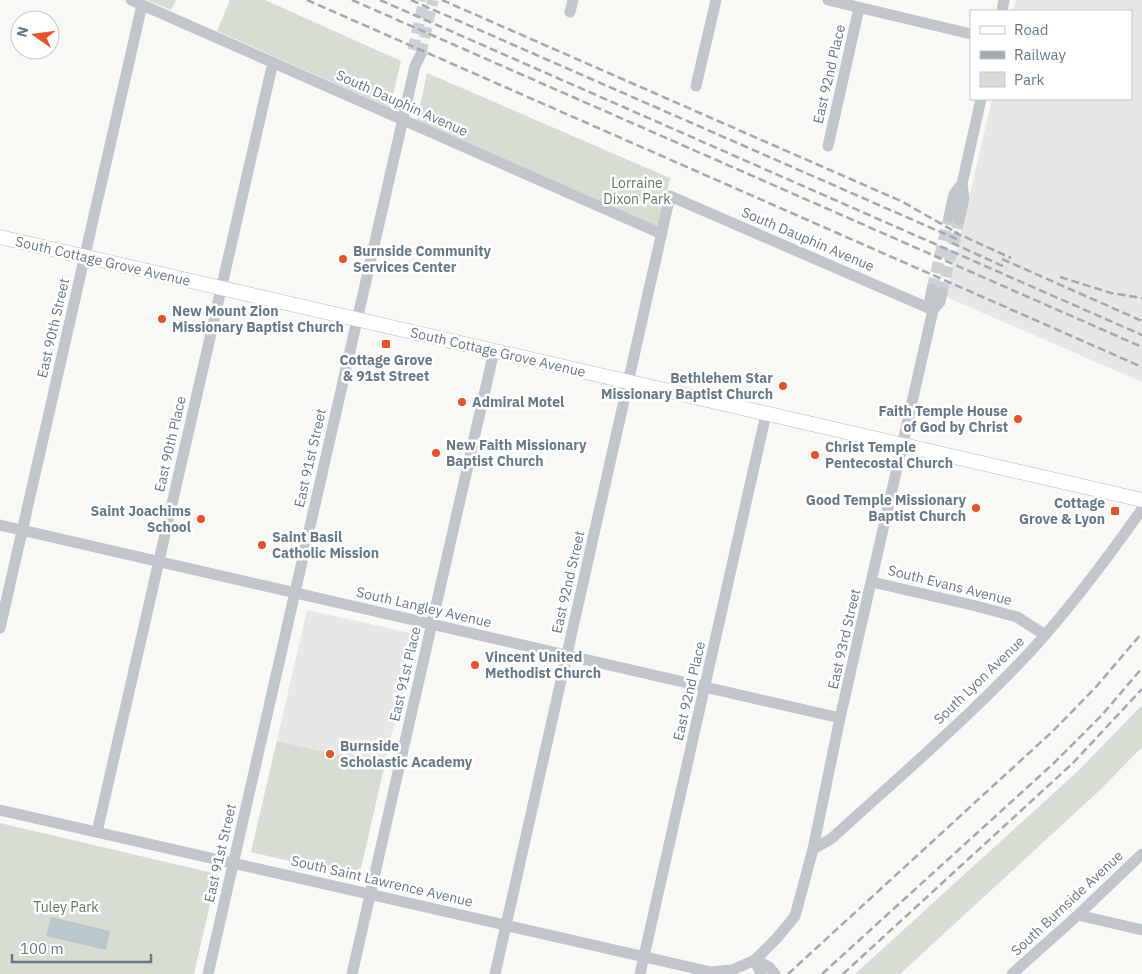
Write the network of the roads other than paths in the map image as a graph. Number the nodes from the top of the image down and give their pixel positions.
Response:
1 (131, 0) edge
2 (573, 0) edge
3 (716, 0) edge
4 (828, 0) edge
5 (142, 5) junction
6 (859, 8) junction
7 (570, 12) dead end
8 (970, 34) edge
9 (417, 52) tunnel mouth
10 (273, 62) junction
11 (696, 86) dead end
12 (982, 100) edge
13 (403, 120) junction
14 (828, 146) dead end
15 (670, 196) joint
16 (954, 218) tunnel mouth
17 (662, 234) junction
18 (0, 237) edge
19 (84, 257) junction
20 (222, 288) junction
21 (937, 291) tunnel mouth
22 (933, 310) junction
23 (358, 320) junction
24 (494, 350) junction
25 (628, 382) junction
26 (766, 414) junction
27 (902, 445) junction
28 (1142, 500) edge
29 (1142, 509) edge
30 (0, 525) edge
31 (22, 530) junction
32 (158, 561) junction
33 (872, 582) junction
34 (295, 593) junction
35 (432, 624) junction
36 (0, 628) edge
37 (1045, 635) junction
38 (567, 655) junction
39 (705, 687) junction
40 (840, 718) junction
41 (0, 810) edge
42 (97, 832) junction
43 (813, 849) junction
44 (1142, 854) edge
45 (234, 863) junction
46 (370, 894) junction
47 (1078, 915) junction
48 (506, 925) junction
49 (1142, 930) edge
50 (644, 957) junction
51 (755, 960) junction
52 (208, 974) edge
53 (352, 974) edge
54 (495, 974) edge
55 (640, 974) edge
56 (761, 974) edge
57 (775, 974) edge
58 (1012, 974) edge

1 - 5 street, South Dauphin Avenue
2 - 7 street
3 - 11 street
4 - 6 street
5 - 10 street, South Dauphin Avenue
5 - 19 street, East 90th Street
6 - 8 street
6 - 14 street, East 92nd Place
9 - 13 street, East 91st Street
10 - 13 street, South Dauphin Avenue
10 - 20 street, East 90th Place
12 - 16 street
13 - 17 street, South Dauphin Avenue
13 - 23 street, East 91st Street
15 - 17 street, East 92nd Street
15 - 22 street, South Dauphin Avenue
17 - 25 street, East 92nd Street
18 - 19 main road, South Cottage Grove Avenue
19 - 20 main road, South Cottage Grove Avenue
19 - 31 street, East 90th Street
20 - 23 main road, South Cottage Grove Avenue
20 - 32 street, East 90th Place
21 - 22 street, East 93rd Street
22 - 27 street, East 93rd Street
23 - 24 main road, South Cottage Grove Avenue
23 - 34 street, East 91st Street
24 - 25 main road, South Cottage Grove Avenue
24 - 35 street, East 91st Place
25 - 26 main road, South Cottage Grove Avenue
25 - 38 street, East 92nd Street
26 - 27 main road, South Cottage Grove Avenue
26 - 39 street, East 92nd Place
27 - 28 main road, South Cottage Grove Avenue
27 - 33 street, East 93rd Street
29 - 37 street, South Lyon Avenue
30 - 31 street, South Langley Avenue
31 - 32 street, South Langley Avenue
31 - 36 street, East 90th Street
32 - 34 street, South Langley Avenue
32 - 42 street, East 90th Place
33 - 37 street, South Evans Avenue
33 - 40 street, East 93rd Street
34 - 35 street, South Langley Avenue
34 - 45 street, East 91st Street
35 - 38 street, South Langley Avenue
35 - 46 street, East 91st Place
37 - 43 street, South Lyon Avenue
38 - 39 street, South Langley Avenue
38 - 48 street, East 92nd Street
39 - 40 street, South Langley Avenue
39 - 50 street, East 92nd Place
40 - 43 street, East 93rd Street
41 - 42 street, South Saint Lawrence Avenue
42 - 45 street, South Saint Lawrence Avenue
43 - 51 street, East 93rd Street
44 - 47 street, South Burnside Avenue
45 - 46 street, South Saint Lawrence Avenue
45 - 52 street, East 91st Street
46 - 48 street, South Saint Lawrence Avenue
46 - 53 street, East 91st Place
47 - 49 street
47 - 58 street, South Burnside Avenue
48 - 50 street, South Saint Lawrence Avenue
48 - 54 street, East 92nd Street
50 - 51 street, South Saint Lawrence Avenue
50 - 55 street, East 92nd Place
51 - 56 street
51 - 57 street

